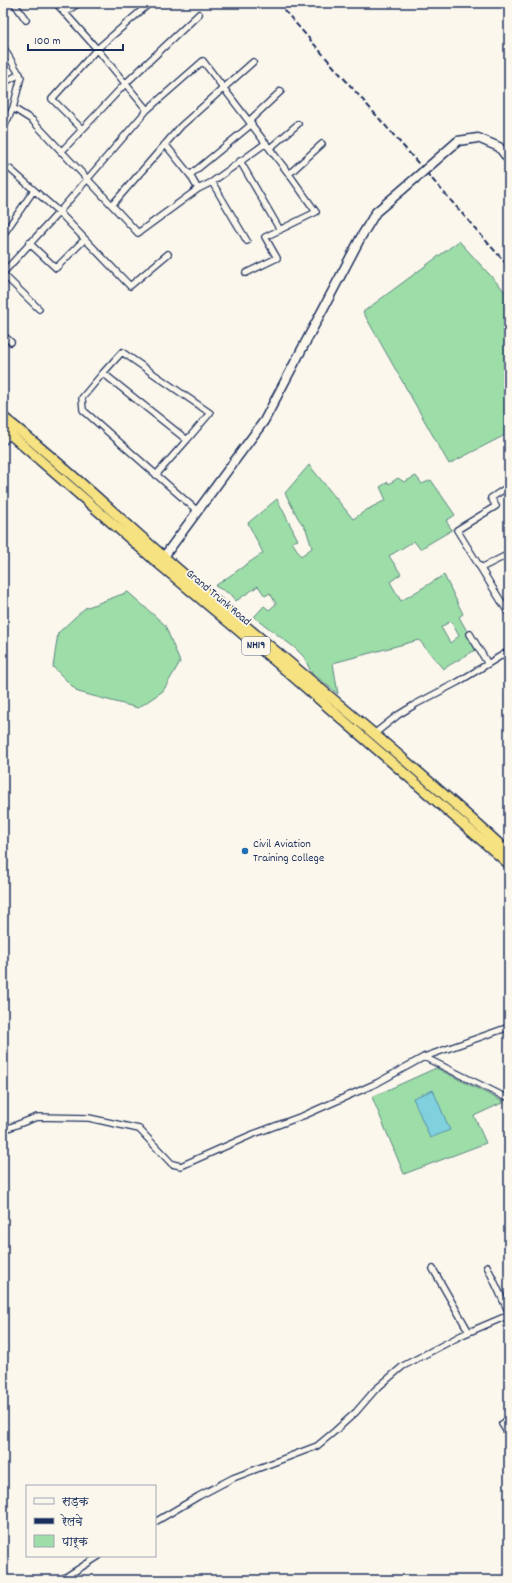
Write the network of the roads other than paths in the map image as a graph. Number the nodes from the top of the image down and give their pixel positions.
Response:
1 (14, 3) edge
2 (56, 3) edge
3 (79, 3) edge
4 (150, 3) edge
5 (64, 13) junction
6 (199, 14) dead end
7 (26, 20) dead end
8 (3, 47) edge
9 (97, 49) junction
10 (253, 62) dead end
11 (20, 74) junction
12 (3, 83) edge
13 (125, 84) junction
14 (225, 87) junction
15 (281, 91) dead end
16 (13, 108) junction
17 (147, 110) junction
18 (251, 122) junction
19 (298, 124) dead end
20 (82, 129) junction
21 (3, 130) edge
22 (266, 143) junction
23 (165, 144) junction
24 (322, 144) dead end
25 (270, 148) junction
26 (61, 152) junction
27 (509, 160) edge
28 (240, 161) junction
29 (3, 167) edge
30 (290, 174) junction
31 (190, 175) junction
32 (87, 179) junction
33 (212, 182) junction
34 (198, 189) junction
35 (34, 190) junction
36 (113, 204) junction
37 (58, 212) junction
38 (280, 230) junction
39 (3, 235) edge
40 (85, 239) junction
41 (247, 240) dead end
42 (30, 243) junction
43 (168, 254) dead end
44 (246, 273) dead end
45 (3, 274) edge
46 (39, 309) dead end
47 (3, 335) edge
48 (11, 342) dead end
49 (103, 373) junction
50 (3, 416) edge
51 (3, 428) edge
52 (10, 435) junction
53 (188, 440) junction
54 (3, 442) edge
55 (156, 474) junction
56 (509, 486) edge
57 (198, 511) junction
58 (509, 554) edge
59 (161, 561) junction
60 (481, 568) junction
61 (509, 614) edge
62 (470, 634) dead end
63 (509, 651) edge
64 (488, 664) junction
65 (374, 734) junction
66 (509, 853) edge
67 (509, 864) edge
68 (509, 1027) edge
69 (424, 1057) junction
70 (509, 1097) edge
71 (3, 1130) edge
72 (488, 1266) dead end
73 (433, 1269) dead end
74 (509, 1314) edge
75 (469, 1332) junction
76 (509, 1420) edge
77 (509, 1435) edge
78 (156, 1521) edge
79 (97, 1557) edge
80 (62, 1580) edge

1 - 7 street
2 - 5 street
3 - 5 street
4 - 9 street
5 - 9 street
6 - 13 street
8 - 11 street
9 - 13 street
9 - 20 street
10 - 14 street
11 - 12 street
11 - 16 street
13 - 17 street
13 - 20 street
14 - 17 street
14 - 18 street
14 - 23 street
15 - 18 street
16 - 21 street
16 - 26 street
17 - 32 street
18 - 22 street
18 - 31 street
19 - 25 street
20 - 26 street
22 - 25 street
22 - 28 street
23 - 31 street
23 - 36 street
24 - 30 street
25 - 30 street
26 - 32 street
27 - 57 main road, bridge
28 - 33 street
28 - 38 street
29 - 35 street
30 - 38 street
31 - 34 street
32 - 36 street
32 - 37 street
33 - 34 street
33 - 41 street
34 - 36 street
35 - 37 street
35 - 39 street
37 - 40 street
37 - 42 street
38 - 44 street
40 - 42 street
40 - 43 street
42 - 45 street
45 - 46 street
47 - 48 street
49 - 53 street
49 - 53 street
49 - 55 street
50 - 59 highway, Grand Trunk Road / NH19
51 - 52 highway, Grand Trunk Road / NH19
52 - 54 street
52 - 59 highway, Grand Trunk Road / NH19
53 - 55 street
55 - 57 street
56 - 60 street
57 - 59 main road
58 - 60 street
59 - 65 highway, Grand Trunk Road / NH19
59 - 67 highway, Grand Trunk Road / NH19
60 - 61 street
62 - 64 street
63 - 64 street
64 - 65 street
65 - 66 highway, Grand Trunk Road / NH19
68 - 69 street
69 - 70 street
69 - 71 street
72 - 74 street
73 - 75 street
74 - 75 street
75 - 78 street
76 - 77 street
79 - 80 street

